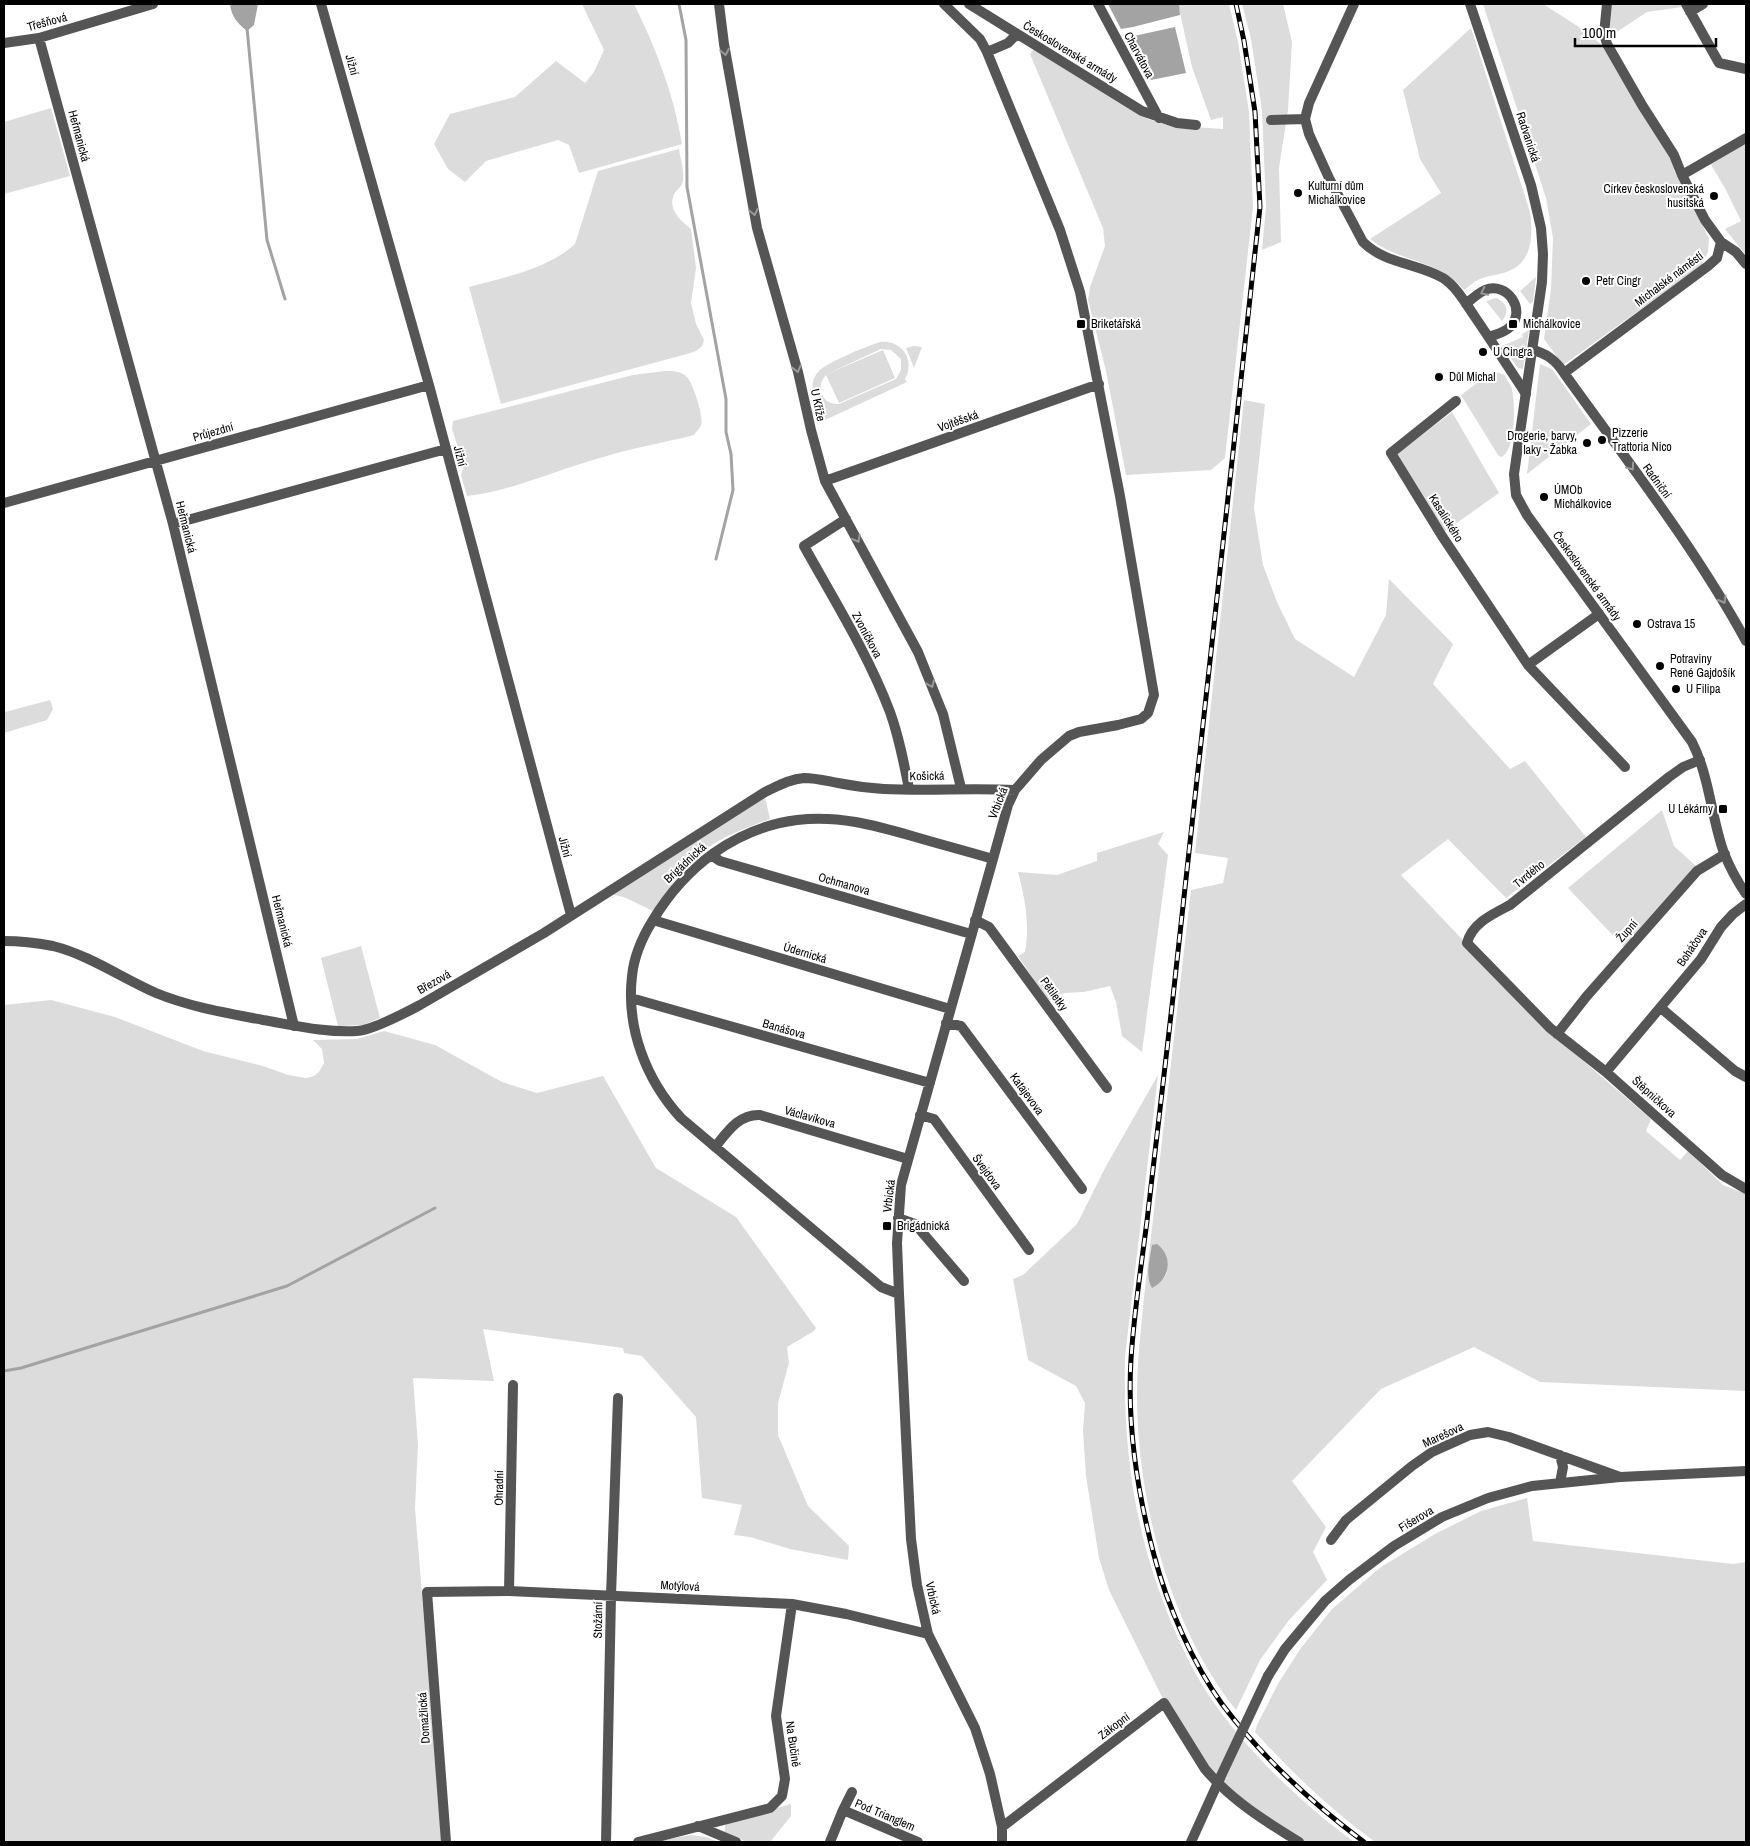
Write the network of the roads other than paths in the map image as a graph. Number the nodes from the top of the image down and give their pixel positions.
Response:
1 (153, 4) edge
2 (321, 4) edge
3 (719, 4) edge
4 (944, 4) edge
5 (970, 4) edge
6 (1098, 4) edge
7 (1354, 4) edge
8 (1470, 4) edge
9 (1607, 4) edge
10 (1703, 4) edge
11 (1688, 8) edge
12 (1017, 34) junction
13 (38, 38) junction
14 (4, 43) edge
15 (986, 52) junction
16 (1746, 69) edge
17 (1158, 118) junction
18 (1305, 118) junction
19 (1271, 120) dead end
20 (1196, 125) dead end
21 (1746, 138) edge
22 (1682, 175) junction
23 (1721, 242) junction
24 (1746, 264) edge
25 (1542, 282) joint
26 (1466, 304) junction
27 (1489, 337) junction
28 (1532, 350) junction
29 (1564, 373) junction
30 (1099, 384) junction
31 (429, 385) junction
32 (1526, 394) junction
33 (1456, 401) dead end
34 (446, 449) junction
35 (155, 461) junction
36 (825, 481) junction
37 (4, 503) edge
38 (846, 519) junction
39 (173, 524) junction
40 (1599, 614) junction
41 (1746, 641) edge
42 (1528, 665) junction
43 (1700, 760) junction
44 (1624, 768) dead end
45 (839, 783) joint
46 (961, 788) junction
47 (909, 789) junction
48 (1015, 790) junction
49 (1725, 854) junction
50 (710, 855) junction
51 (992, 859) junction
52 (1746, 894) edge
53 (1746, 904) edge
54 (571, 915) junction
55 (653, 920) junction
56 (975, 920) junction
57 (972, 934) junction
58 (4, 941) edge
59 (631, 998) junction
60 (1661, 1008) junction
61 (950, 1009) junction
62 (946, 1023) junction
63 (1544, 1023) joint
64 (294, 1026) junction
65 (1557, 1034) junction
66 (1606, 1072) junction
67 (1746, 1077) edge
68 (930, 1083) junction
69 (1107, 1088) dead end
70 (920, 1115) junction
71 (715, 1146) junction
72 (908, 1159) junction
73 (1082, 1189) dead end
74 (1746, 1189) edge
75 (898, 1218) junction
76 (1029, 1250) dead end
77 (964, 1281) dead end
78 (899, 1294) junction
79 (513, 1385) dead end
80 (618, 1398) dead end
81 (1560, 1455) junction
82 (1746, 1471) edge
83 (1620, 1477) junction
84 (1560, 1483) junction
85 (1331, 1540) dead end
86 (510, 1591) junction
87 (427, 1592) joint
88 (611, 1596) junction
89 (792, 1604) junction
90 (928, 1634) junction
91 (1219, 1780) junction
92 (852, 1792) dead end
93 (843, 1810) junction
94 (698, 1826) junction
95 (1002, 1827) junction
96 (446, 1842) edge
97 (606, 1842) edge
98 (638, 1842) edge
99 (736, 1842) edge
100 (830, 1842) edge
101 (918, 1842) edge
102 (1002, 1842) edge
103 (1191, 1842) edge
104 (1299, 1842) edge

1 - 13 street, Třešňová
2 - 31 street, Jižní
3 -> 36 street, U Kříže
4 - 15 street
5 - 12 street, Československé armády
6 - 17 street, Charvátova
7 - 18 street
8 - 25 street, Radvanická
9 - 22 street
10 - 11 street
11 - 16 street
12 - 15 street
12 - 17 street, Československé armády
13 - 14 street, Třešňová
13 - 35 street, Heřmanická
15 - 30 street
17 - 20 street, Československé armády
18 - 19 street
18 - 26 street
21 - 22 street
22 - 23 street
23 - 24 street
23 - 29 street, Michalské náměstí
25 - 28 street, Československé armády
26 - 27 street
27 -> 26 street
27 - 32 street
28 - 29 street, Radniční
28 - 32 street, Československé armády
29 -> 41 street, Radniční
30 - 36 street, Vojtěšská
30 - 48 street, Vrbická
31 - 34 street, Jižní
31 - 35 street, Průjezdní
32 - 40 street, Československé armády
33 - 42 street, Kasalického
34 - 39 street
34 - 54 street, Jižní
35 - 37 street, Průjezdní
35 - 39 street, Heřmanická
36 - 38 street, U Kříže
38 -> 46 street, U Kříže
38 - 47 street, Zvoníčkova
39 - 64 street, Heřmanická
40 - 42 street
40 - 43 street, Československé armády
42 - 44 street, Kasalického
43 - 49 street, Československé armády
43 - 63 street, Tvrdého
45 - 47 street, Košická
45 - 54 street, Březová
46 - 47 street, Košická
46 - 48 street, Košická
48 - 51 street, Vrbická
49 - 52 street, Československé armády
49 - 65 street, Župní
50 - 51 street, Brigádnická
50 - 55 street, Brigádnická
50 - 57 street, Ochmanova
51 - 56 street, Vrbická
53 - 60 street, Boháčova
54 - 64 street, Březová
55 - 59 street, Brigádnická
55 - 61 street, Údernická
56 - 57 street, Vrbická
56 - 69 street, Pětiletky
57 - 61 street, Vrbická
58 - 64 street, Březová
59 - 68 street, Banášova
59 - 71 street, Brigádnická
60 - 66 street, Boháčova
60 - 67 street
61 - 62 street, Vrbická
62 - 68 street, Vrbická
62 - 73 street, Katajevova
63 - 65 street, Štěpničkova
65 - 66 street, Štěpničkova
66 - 74 street, Štěpničkova
68 - 70 street, Vrbická
70 - 72 street, Vrbická
70 - 76 street, Švejdova
71 - 72 street, Václavíkova
71 - 78 street, Brigádnická
72 - 75 street, Vrbická
75 - 77 street
75 - 78 street, Vrbická
78 - 90 street, Vrbická
79 - 86 street, Ohradní
80 - 88 street, Stožární
81 - 83 street, Marešova
81 - 84 street
81 - 85 street, Marešova
82 - 83 street, Fišerova
83 - 84 street, Fišerova
84 - 91 street, Fišerova, bridge
86 - 87 street, Motýlová
86 - 88 street, Motýlová
87 - 96 street, Domažlická
88 - 89 street, Motýlová
88 - 97 street, Stožární
89 - 90 street, Motýlová
89 - 94 street, Na Bučině
90 - 95 street, Vrbická
91 - 95 street, Zákopní
91 - 103 street, Fišerova
91 - 104 street
92 - 93 street, Pod Trianglem
93 - 100 street, Pod Trianglem
93 - 101 street, Pod Trianglem
94 - 98 street, Na Bučině
94 - 99 street
95 - 102 street, Vrbická

